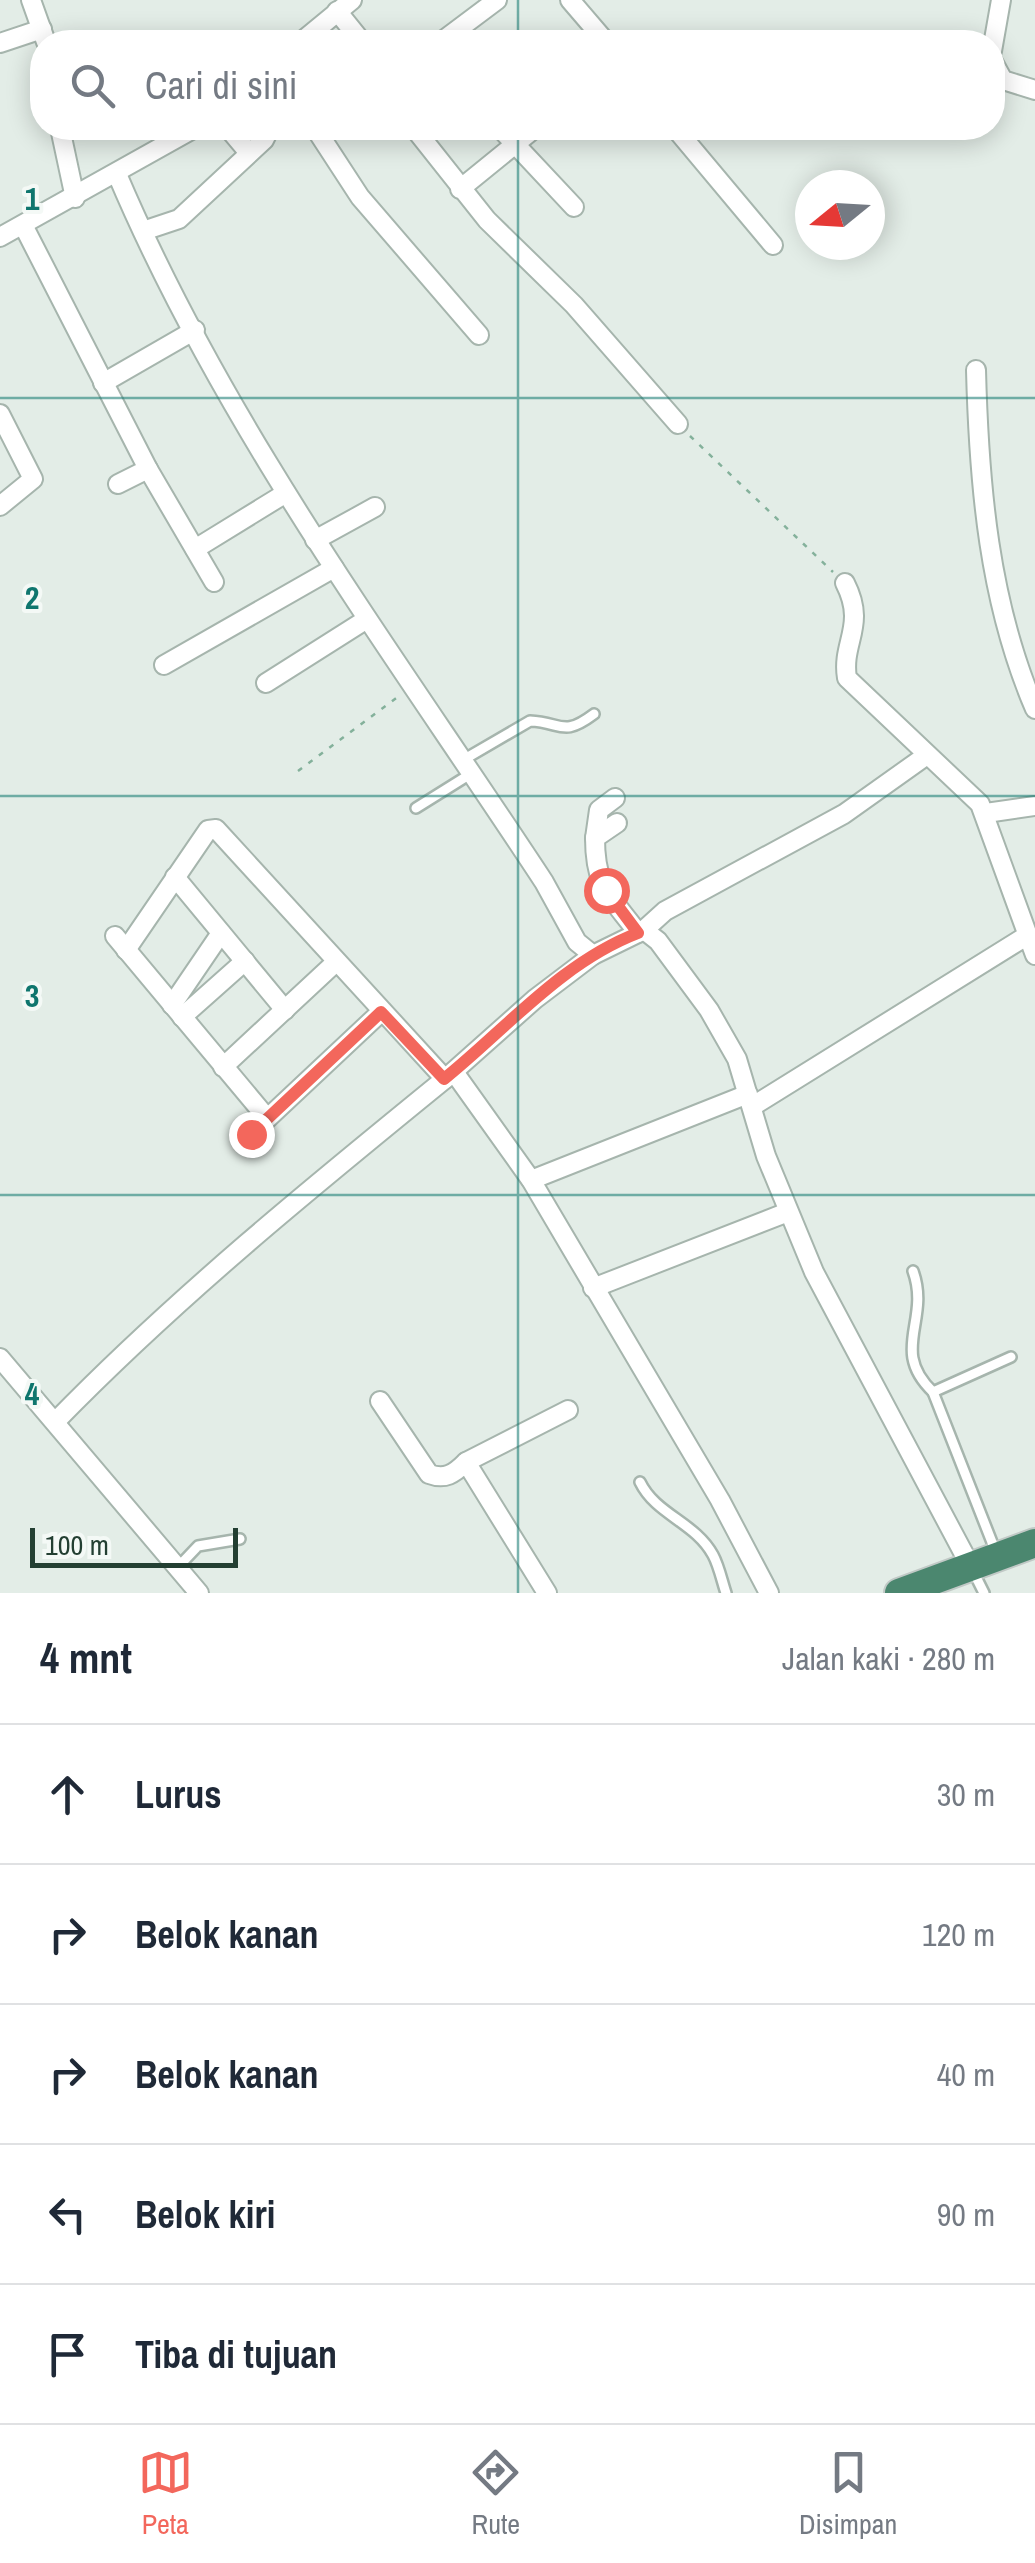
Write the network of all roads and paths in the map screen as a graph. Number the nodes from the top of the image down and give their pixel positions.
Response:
1 (31, 0) edge
2 (497, 0) edge
3 (570, 0) edge
4 (1001, 0) edge
5 (345, 6) edge
6 (42, 30) edge
7 (316, 30) edge
8 (356, 30) edge
9 (457, 30) edge
10 (596, 30) edge
11 (996, 30) edge
12 (30, 38) edge
13 (0, 43) edge
14 (1005, 81) edge
15 (1035, 90) edge
16 (63, 140) edge
17 (175, 140) edge
18 (238, 140) edge
19 (260, 140) edge
20 (323, 140) edge
21 (423, 140) edge
22 (510, 140) edge
23 (520, 140) edge
24 (685, 140) edge
25 (514, 145) junction
26 (249, 153) junction
27 (117, 174) junction
28 (460, 190) junction
29 (75, 198) junction
30 (574, 207) dead end
31 (23, 225) junction
32 (144, 231) junction
33 (0, 237) edge
34 (774, 244) dead end
35 (195, 330) junction
36 (479, 335) dead end
37 (976, 370) dead end
38 (103, 383) junction
39 (678, 424) joint
40 (3, 426) edge
41 (148, 469) junction
42 (118, 484) dead end
43 (286, 493) junction
44 (0, 506) edge
45 (375, 506) dead end
46 (314, 540) junction
47 (195, 550) junction
48 (334, 568) junction
49 (214, 582) dead end
50 (844, 583) joint
51 (367, 619) junction
52 (164, 665) dead end
53 (266, 683) dead end
54 (413, 686) junction
55 (1035, 709) edge
56 (594, 714) dead end
57 (926, 755) junction
58 (468, 767) junction
59 (298, 771) dead end
60 (615, 798) dead end
61 (1035, 806) edge
62 (416, 808) dead end
63 (986, 813) junction
64 (617, 823) dead end
65 (595, 838) junction
66 (174, 877) junction
67 (641, 932) junction
68 (221, 933) junction
69 (1028, 935) junction
70 (593, 955) junction
71 (1035, 955) edge
72 (245, 962) junction
73 (336, 962) junction
74 (285, 1010) junction
75 (177, 1011) junction
76 (381, 1012) junction
77 (223, 1067) junction
78 (449, 1075) junction
79 (750, 1100) junction
80 (267, 1118) junction
81 (251, 1134) dead end
82 (531, 1180) junction
83 (788, 1212) junction
84 (913, 1271) dead end
85 (593, 1288) junction
86 (1010, 1357) dead end
87 (0, 1358) edge
88 (933, 1392) junction
89 (380, 1402) dead end
90 (568, 1410) dead end
91 (56, 1420) junction
92 (466, 1462) junction
93 (640, 1482) dead end
94 (240, 1539) dead end
95 (1035, 1544) edge
96 (179, 1566) junction
97 (984, 1573) edge
98 (199, 1593) edge
99 (547, 1593) edge
100 (726, 1593) edge
101 (769, 1593) edge
102 (899, 1593) edge

1 - 6 street
2 - 9 street
3 - 10 street
4 - 11 street
5 - 7 street
5 - 8 street
12 - 13 street
14 - 15 street
16 - 29 street
17 - 27 street
18 - 26 street
19 - 26 street
20 - 36 street
21 - 28 street
22 - 25 street
23 - 25 street
24 - 34 street
25 - 28 street
25 - 30 street
26 - 32 street
27 - 29 street
27 - 32 street
28 - 39 street
29 - 31 street
31 - 33 street
31 - 38 street
32 - 35 street
35 - 38 street
35 - 43 street
37 - 55 street
38 - 41 street
39 - 50 path
40 - 44 street
41 - 42 street
41 - 47 street
43 - 46 street
43 - 47 street
45 - 46 street
46 - 48 street
47 - 49 street
48 - 51 street
48 - 52 street
50 - 57 street
51 - 53 street
51 - 54 street
54 - 58 street
54 - 59 path
56 - 58 lane
57 - 63 street
57 - 67 street
58 - 62 lane
58 - 70 street
60 - 65 street
61 - 63 street
63 - 69 street
64 - 65 street
65 - 67 street
66 - 68 street
66 - 73 street
66 - 75 street
67 - 70 street
67 - 79 street
68 - 72 street
68 - 75 street
69 - 71 street
69 - 79 street
70 - 78 street
72 - 74 street
72 - 75 street
73 - 74 street
73 - 76 street
74 - 77 street
75 - 77 street
76 - 78 street
76 - 80 street
77 - 80 street
78 - 82 street
78 - 91 street
79 - 82 street
79 - 83 street
80 - 81 street
82 - 85 street
83 - 85 street
83 - 97 street
84 - 88 lane
85 - 101 street
86 - 88 lane
87 - 91 street
88 - 97 lane
89 - 92 street
90 - 92 street
91 - 96 street
92 - 99 street
93 - 100 lane
94 - 96 lane
95 - 97 highway
96 - 98 street
97 - 102 highway

